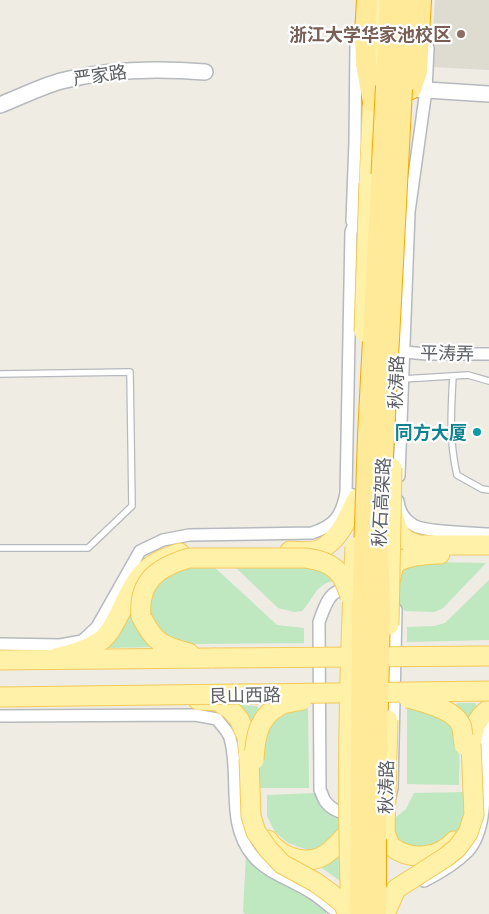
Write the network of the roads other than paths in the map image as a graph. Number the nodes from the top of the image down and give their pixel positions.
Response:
1 (358, 0) edge
2 (367, 0) edge
3 (377, 0) edge
4 (390, 0) edge
5 (406, 0) edge
6 (416, 0) edge
7 (420, 0) edge
8 (429, 0) edge
9 (205, 72) dead end
10 (418, 90) junction
11 (489, 94) edge
12 (373, 102) junction
13 (0, 105) edge
14 (369, 183) junction
15 (351, 232) junction
16 (404, 352) junction
17 (489, 354) edge
18 (0, 374) edge
19 (454, 376) junction
20 (403, 380) junction
21 (489, 381) edge
22 (489, 490) edge
23 (358, 497) junction
24 (394, 500) junction
25 (489, 534) edge
26 (489, 545) edge
27 (0, 548) edge
28 (489, 554) edge
29 (390, 583) junction
30 (356, 592) junction
31 (0, 644) edge
32 (489, 656) edge
33 (214, 658) junction
34 (53, 659) junction
35 (0, 660) edge
36 (385, 691) junction
37 (489, 691) edge
38 (334, 693) junction
39 (132, 696) junction
40 (0, 697) edge
41 (489, 710) edge
42 (0, 716) edge
43 (489, 721) edge
44 (357, 815) junction
45 (348, 833) junction
46 (385, 833) junction
47 (337, 912) edge
48 (384, 913) edge
49 (351, 914) edge
50 (360, 914) edge

1 - 15 street
2 - 12 highway
3 - 12 main road, 秋涛路
4 - 50 highway, 秋石高架路, bridge
5 - 48 highway, 秋石高架路, bridge
6 - 10 main road, 秋涛路
7 - 10 highway
8 - 10 street
9 - 13 street, 严家路
10 - 11 street
10 - 16 street
10 - 24 main road, 秋涛路, bridge
12 - 14 main road, 秋涛路
14 - 15 street
14 - 23 main road, 秋涛路, bridge
15 - 23 street
16 - 17 street, 平涛弄
16 - 20 street
18 - 27 lane
19 - 20 lane
19 - 21 lane
19 - 22 lane
20 - 24 street
23 - 24 street
23 - 30 main road, 秋涛路, bridge
23 - 31 street
23 - 34 main road
24 - 25 street
24 - 26 main road, bridge
24 - 29 main road, 秋涛路, bridge
28 - 29 main road, bridge
29 - 46 main road, 秋涛路, bridge
30 - 33 main road, bridge
30 - 44 street
30 - 44 street
30 - 45 main road, 秋涛路, bridge
32 - 33 main road, 艮山西路, bridge
33 - 34 main road, 艮山西路
34 - 35 main road, 艮山西路
36 - 37 main road, 艮山西路, bridge
36 - 38 main road, 艮山西路, bridge
36 - 46 main road, bridge
38 - 39 main road, 艮山西路, bridge
38 - 45 main road, bridge
39 - 40 main road, 艮山西路, bridge
39 - 47 main road, bridge
41 - 48 main road, bridge
42 - 47 street
43 - 48 street
44 - 47 street
44 - 48 street
45 - 49 main road, 秋涛路, bridge
46 - 48 main road, 秋涛路
47 - 48 street

